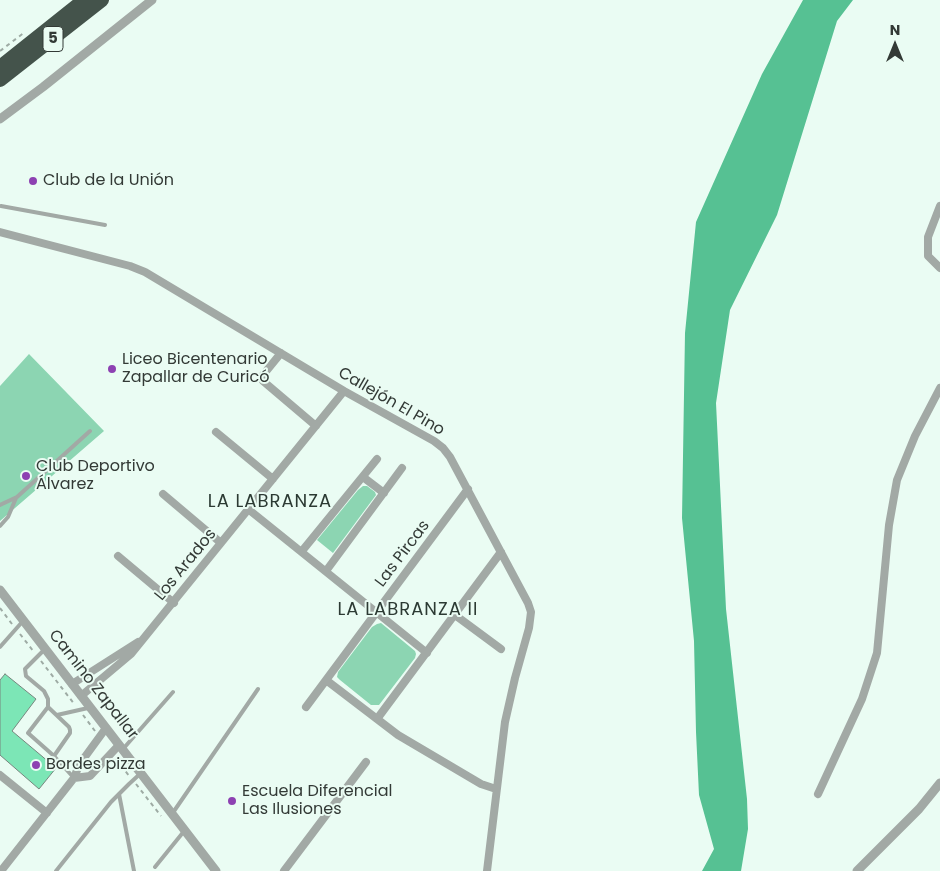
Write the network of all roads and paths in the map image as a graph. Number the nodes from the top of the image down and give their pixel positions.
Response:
1 (84, 0) edge
2 (102, 0) edge
3 (152, 0) edge
4 (1, 74) edge
5 (0, 119) edge
6 (940, 206) edge
7 (0, 207) edge
8 (105, 225) dead end
9 (0, 232) edge
10 (940, 268) edge
11 (281, 353) junction
12 (940, 388) edge
13 (344, 391) junction
14 (316, 426) junction
15 (90, 431) dead end
16 (216, 432) dead end
17 (377, 459) dead end
18 (402, 468) dead end
19 (363, 477) junction
20 (273, 479) junction
21 (468, 489) junction
22 (384, 493) junction
23 (163, 494) dead end
24 (17, 498) junction
25 (0, 505) edge
26 (248, 509) junction
27 (0, 526) edge
28 (221, 543) junction
29 (302, 552) junction
30 (501, 552) junction
31 (118, 556) dead end
32 (326, 571) junction
33 (0, 590) edge
34 (174, 603) junction
35 (377, 612) junction
36 (455, 614) junction
37 (24, 620) junction
38 (142, 640) junction
39 (0, 647) edge
40 (45, 649) junction
41 (500, 649) dead end
42 (427, 653) junction
43 (326, 680) junction
44 (72, 684) junction
45 (258, 689) dead end
46 (173, 692) dead end
47 (82, 696) junction
48 (48, 707) junction
49 (90, 707) junction
50 (306, 707) dead end
51 (56, 715) junction
52 (377, 719) junction
53 (106, 728) junction
54 (121, 747) junction
55 (54, 756) junction
56 (366, 762) dead end
57 (141, 773) junction
58 (0, 775) edge
59 (74, 778) junction
60 (940, 783) edge
61 (496, 789) junction
62 (119, 794) junction
63 (818, 794) dead end
64 (47, 813) junction
65 (172, 814) junction
66 (185, 830) junction
67 (155, 867) dead end
68 (1, 871) edge
69 (56, 871) edge
70 (134, 871) edge
71 (216, 871) edge
72 (284, 871) edge
73 (488, 871) edge
74 (857, 871) edge

1 - 4 highway, 5
2 - 4 highway, 5
3 - 5 street
6 - 10 street
7 - 8 lane
9 - 11 street, Callejón El Pino
11 - 13 street, Callejón El Pino
11 - 14 street
12 - 63 street
13 - 14 street, Los Arados
13 - 21 street, Callejón El Pino
14 - 20 street, Los Arados
15 - 24 lane
16 - 20 street
17 - 19 street
18 - 22 street
19 - 22 street
19 - 29 street
20 - 26 street, Los Arados
21 - 30 street, Callejón El Pino
21 - 35 street, Las Pircas
22 - 32 street
23 - 28 street
24 - 25 lane
24 - 27 lane
26 - 28 street, Los Arados
26 - 29 street
28 - 34 street, Los Arados
29 - 32 street
30 - 36 street
30 - 61 street, Callejón El Pino
31 - 34 street
32 - 35 street
33 - 37 street, Camino Zapallar
34 - 38 street, Los Arados
35 - 42 street
35 - 43 street, Las Pircas
36 - 41 street
36 - 42 street
37 - 39 lane
37 - 40 street, Camino Zapallar
38 - 44 street, Los Arados
38 - 47 street, Los Arados
40 - 44 street, Camino Zapallar
40 - 48 lane
42 - 52 street
43 - 50 street, Las Pircas
43 - 52 street
44 - 47 street, Camino Zapallar
45 - 65 lane
46 - 54 lane
47 - 49 street, Camino Zapallar
48 - 51 lane
48 - 55 lane
49 - 51 lane
49 - 53 street, Camino Zapallar
51 - 55 lane
52 - 61 street
53 - 54 street, Camino Zapallar
53 - 59 street
54 - 57 street, Camino Zapallar
54 - 59 street
55 - 59 lane
56 - 72 street
57 - 62 lane
57 - 65 street, Camino Zapallar
58 - 64 street
59 - 64 street
60 - 74 street
61 - 73 street, Callejón El Pino
62 - 69 lane
62 - 70 lane
64 - 68 street
65 - 66 street, Camino Zapallar
66 - 67 lane
66 - 71 street, Camino Zapallar

